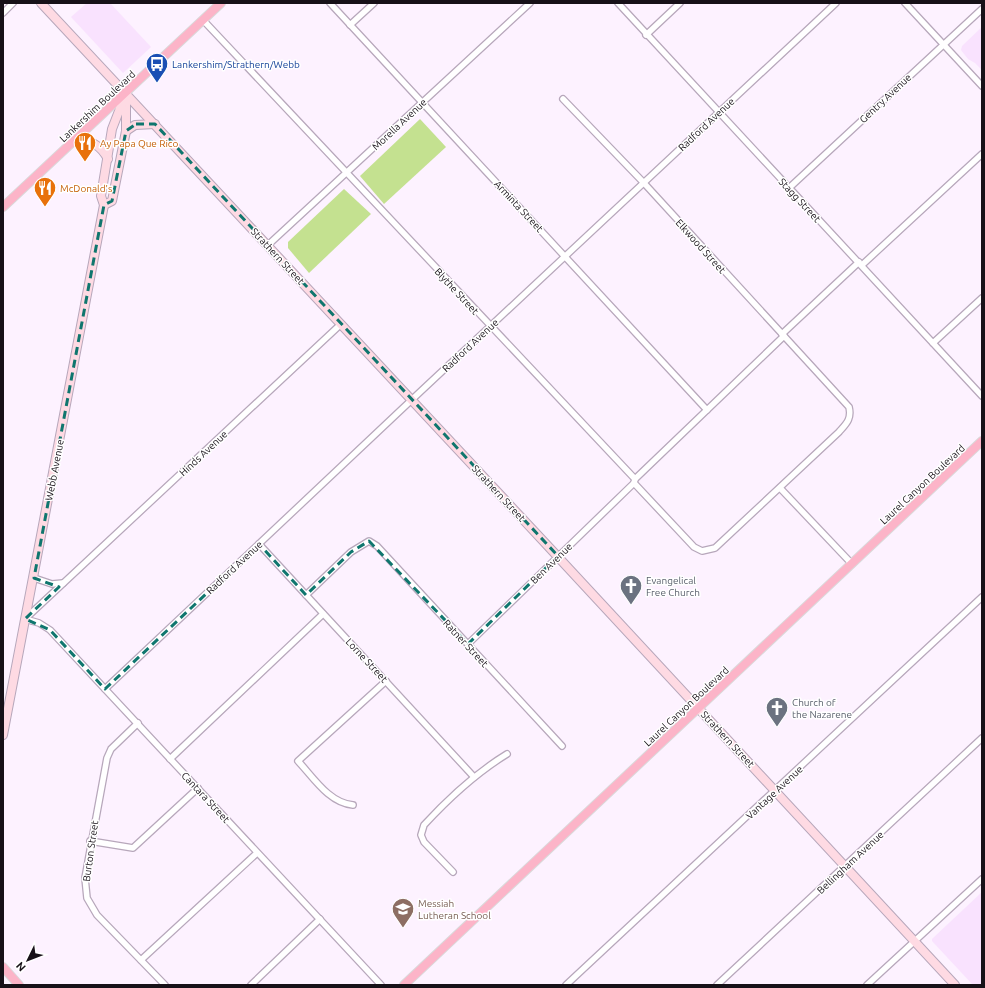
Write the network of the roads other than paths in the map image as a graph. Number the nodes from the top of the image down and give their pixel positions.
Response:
1 (13, 3) edge
2 (41, 3) edge
3 (221, 3) edge
4 (330, 3) edge
5 (374, 3) edge
6 (530, 3) edge
7 (618, 3) edge
8 (680, 3) edge
9 (836, 3) edge
10 (905, 3) edge
11 (982, 9) edge
12 (3, 13) edge
13 (203, 20) junction
14 (350, 25) junction
15 (646, 35) junction
16 (943, 44) junction
17 (982, 86) edge
18 (126, 93) junction
19 (563, 99) dead end
20 (422, 102) junction
21 (718, 112) junction
22 (155, 124) junction
23 (126, 131) junction
24 (75, 139) junction
25 (982, 154) edge
26 (108, 159) junction
27 (346, 172) junction
28 (643, 182) junction
29 (789, 188) junction
30 (104, 205) junction
31 (3, 207) edge
32 (268, 245) junction
33 (565, 255) junction
34 (860, 264) junction
35 (982, 298) edge
36 (341, 324) junction
37 (490, 326) junction
38 (783, 335) junction
39 (933, 343) junction
40 (982, 396) edge
41 (412, 399) junction
42 (707, 410) junction
43 (982, 442) edge
44 (634, 481) junction
45 (780, 488) junction
46 (259, 544) junction
47 (714, 548) joint
48 (558, 556) junction
49 (852, 564) junction
50 (34, 578) junction
51 (64, 583) junction
52 (306, 595) junction
53 (982, 597) edge
54 (323, 614) junction
55 (25, 619) junction
56 (468, 644) junction
57 (386, 681) junction
58 (105, 689) junction
59 (699, 708) junction
60 (138, 724) junction
61 (3, 735) edge
62 (982, 738) edge
63 (562, 746) dead end
64 (507, 754) dead end
65 (170, 758) junction
66 (474, 777) junction
67 (198, 788) junction
68 (775, 791) junction
69 (353, 805) dead end
70 (90, 841) junction
71 (257, 853) junction
72 (845, 866) junction
73 (453, 872) dead end
74 (982, 879) edge
75 (320, 919) junction
76 (915, 941) junction
77 (141, 960) junction
78 (3, 968) edge
79 (19, 985) edge
80 (165, 985) edge
81 (251, 985) edge
82 (381, 985) edge
83 (404, 985) edge
84 (566, 985) edge
85 (717, 985) edge
86 (867, 985) edge
87 (955, 985) edge

1 - 12 street
2 - 18 street, Strathern Street
3 - 13 main road, Lankershim Boulevard
4 - 14 street, Arminta Street
5 - 14 street
6 - 20 street, Morella Avenue
7 - 15 street, Stagg Street
8 - 15 street
9 - 21 street, Radford Avenue
10 - 16 street
11 - 16 street, Gentry Avenue
13 - 18 main road, Lankershim Boulevard
13 - 27 street, Blythe Street
14 - 20 street, Arminta Street
15 - 21 street, Stagg Street
16 - 17 street
16 - 29 street, Gentry Avenue
18 - 22 street, Strathern Street
18 - 23 street, Webb Avenue
18 - 24 main road, Lankershim Boulevard
18 - 26 street, Webb Avenue
19 - 28 street, Elkwood Street
20 - 27 street, Morella Avenue
20 - 33 street, Arminta Street
21 - 28 street, Radford Avenue
21 - 29 street, Stagg Street
22 - 23 street
22 - 32 street, Strathern Street
23 - 30 street, Webb Avenue
24 - 26 street
24 - 31 main road, Lankershim Boulevard
25 - 34 street, Ben Avenue
26 - 30 street, Webb Avenue
27 - 32 street, Morella Avenue
27 - 37 street, Blythe Street
28 - 33 street, Radford Avenue
28 - 38 street, Elkwood Street
29 - 34 street, Stagg Street
30 - 50 street, Webb Avenue
32 - 36 street, Strathern Street
33 - 37 street, Radford Avenue
33 - 42 street, Arminta Street
34 - 38 street, Ben Avenue
34 - 39 street, Stagg Street
35 - 39 street
36 - 41 street, Strathern Street
36 - 51 street, Hinds Avenue
37 - 41 street, Radford Avenue
37 - 44 street, Blythe Street
38 - 42 street, Ben Avenue
38 - 45 street, Elkwood Street
39 - 40 street, Stagg Street
41 - 46 street, Radford Avenue
41 - 48 street, Strathern Street
42 - 44 street, Ben Avenue
43 - 49 main road, Laurel Canyon Boulevard
44 - 47 street, Blythe Street
44 - 48 street, Ben Avenue
45 - 47 street, Elkwood Street
45 - 49 street
46 - 52 street, Lorne Street
46 - 58 street, Radford Avenue
48 - 56 street, Ben Avenue
48 - 59 street, Strathern Street
49 - 59 main road, Laurel Canyon Boulevard
50 - 51 street
50 - 55 street, Webb Avenue
51 - 55 street, Hinds Avenue
52 - 54 street, Lorne Street
52 - 56 street, Ratner Street
53 - 68 street, Vantage Avenue
54 - 57 street, Lorne Street
54 - 65 street
55 - 58 street, Cantara Street
55 - 61 street, Webb Avenue
56 - 63 street, Ratner Street
57 - 66 street, Lorne Street
57 - 69 street
58 - 60 street, Cantara Street
59 - 68 street, Strathern Street
59 - 83 main road, Laurel Canyon Boulevard
60 - 65 street, Cantara Street
60 - 70 street, Burton Street
62 - 72 street, Bellingham Avenue
64 - 66 street
65 - 67 street, Cantara Street
66 - 73 street
67 - 70 street
67 - 71 street, Cantara Street
68 - 72 street, Strathern Street
68 - 84 street, Vantage Avenue
70 - 77 street, Burton Street
71 - 75 street, Cantara Street
71 - 77 street
72 - 76 street, Strathern Street
72 - 85 street, Bellingham Avenue
74 - 76 street
75 - 81 street
75 - 82 street, Cantara Street
76 - 86 street
76 - 87 street, Strathern Street
77 - 80 street, Burton Street
78 - 79 main road

